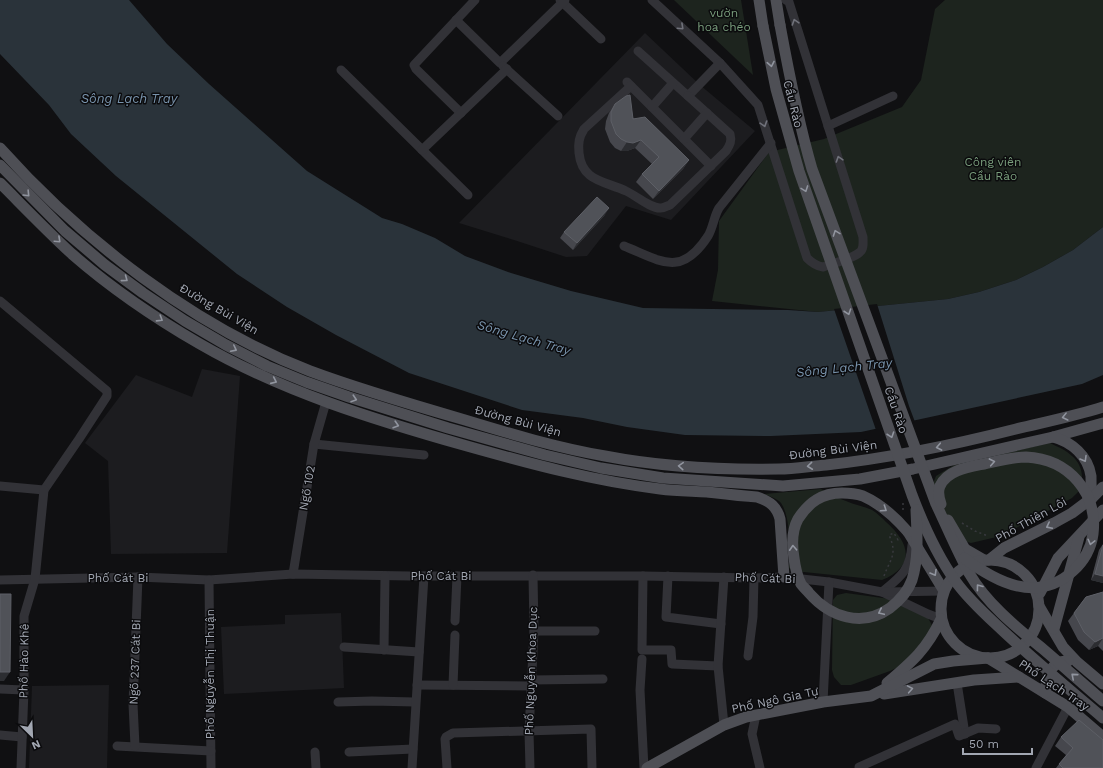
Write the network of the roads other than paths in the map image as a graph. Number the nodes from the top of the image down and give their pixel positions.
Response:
1 (475, 0) edge
2 (652, 0) edge
3 (759, 0) edge
4 (776, 0) edge
5 (786, 0) edge
6 (562, 1) edge
7 (456, 20) junction
8 (601, 40) dead end
9 (638, 51) dead end
10 (500, 63) junction
11 (720, 63) junction
12 (507, 69) junction
13 (341, 70) dead end
14 (673, 83) junction
15 (688, 96) junction
16 (893, 96) dead end
17 (652, 107) junction
18 (461, 113) junction
19 (707, 113) junction
20 (558, 116) dead end
21 (828, 126) junction
22 (684, 139) junction
23 (770, 143) junction
24 (0, 148) edge
25 (422, 150) junction
26 (0, 165) edge
27 (711, 166) junction
28 (0, 183) edge
29 (468, 195) dead end
30 (624, 246) dead end
31 (0, 301) edge
32 (326, 402) junction
33 (1103, 407) edge
34 (1103, 423) edge
35 (1054, 437) junction
36 (314, 444) junction
37 (424, 455) dead end
38 (663, 478) junction
39 (0, 486) edge
40 (1103, 487) edge
41 (44, 490) junction
42 (662, 490) junction
43 (1092, 498) junction
44 (915, 504) junction
45 (1103, 510) edge
46 (1080, 533) junction
47 (907, 536) junction
48 (961, 556) junction
49 (986, 560) junction
50 (292, 574) junction
51 (533, 575) junction
52 (385, 576) junction
53 (424, 576) junction
54 (457, 576) junction
55 (643, 576) junction
56 (668, 576) junction
57 (138, 577) junction
58 (724, 577) junction
59 (784, 577) junction
60 (754, 578) junction
61 (35, 579) junction
62 (0, 580) edge
63 (209, 580) junction
64 (829, 582) junction
65 (944, 590) junction
66 (882, 592) junction
67 (1039, 602) junction
68 (941, 619) junction
69 (455, 621) dead end
70 (721, 624) junction
71 (1054, 629) junction
72 (534, 631) junction
73 (595, 631) dead end
74 (455, 635) dead end
75 (344, 648) dead end
76 (384, 650) junction
77 (419, 652) junction
78 (642, 655) junction
79 (748, 656) dead end
80 (988, 658) junction
81 (1076, 662) junction
82 (718, 666) junction
83 (1019, 677) junction
84 (603, 679) dead end
85 (531, 683) junction
86 (957, 683) junction
87 (1103, 684) edge
88 (417, 685) junction
89 (453, 685) junction
90 (0, 689) edge
91 (24, 690) junction
92 (1045, 693) junction
93 (871, 696) junction
94 (1103, 701) edge
95 (338, 702) dead end
96 (415, 702) junction
97 (823, 702) junction
98 (1068, 707) junction
99 (756, 715) junction
100 (1103, 718) edge
101 (724, 725) junction
102 (996, 728) dead end
103 (529, 732) junction
104 (964, 734) junction
105 (0, 735) edge
106 (22, 737) junction
107 (1103, 737) edge
108 (117, 746) dead end
109 (135, 746) junction
110 (413, 749) junction
111 (211, 751) junction
112 (315, 752) dead end
113 (349, 752) dead end
114 (21, 768) edge
115 (211, 768) edge
116 (316, 768) edge
117 (412, 768) edge
118 (447, 768) edge
119 (530, 768) edge
120 (592, 768) edge
121 (646, 768) edge
122 (760, 768) edge
123 (860, 768) edge
124 (1036, 768) edge

1 - 7 street
2 -> 11 street
3 -> 44 main road, Cầu Rào, bridge
48 -> 4 main road, Cầu Rào, bridge
21 -> 5 street
6 - 8 street
6 - 10 street
7 - 10 street
7 - 18 street
9 - 14 street
10 - 12 street
11 - 15 street
11 -> 23 street
12 - 18 street
12 - 20 street
13 - 25 street
14 - 15 street
14 - 17 street
15 - 19 street
16 - 21 street
17 - 22 street
17 - 27 street
18 - 25 street
19 - 22 street
19 - 27 street
23 -> 21 street
22 - 27 street
23 - 30 street
33 -> 24 main road, Đường Bùi Viện
25 - 29 street
26 -> 38 main road
28 -> 32 main road
31 - 41 street
32 - 36 street, Ngõ 102
32 -> 42 main road
34 - 35 main road
35 - 38 main road
35 -> 43 main road
36 - 37 street
36 - 50 street, Ngõ 102
38 - 42 main road
39 - 41 street
40 - 43 main road, Phố Thiên Lôi
41 - 61 street, Phố Hào Khê
42 - 59 main road
43 -> 49 main road, Phố Thiên Lôi
44 -> 47 main road, bridge
44 - 100 main road, Cầu Rào, bridge
45 - 46 main road
46 - 67 main road
46 - 71 main road
47 -> 65 main road
47 - 66 street
49 -> 48 main road, bridge
94 -> 48 main road, Cầu Rào, bridge
49 - 65 main road
49 - 67 main road
50 - 52 street, Phố Cát Bi
50 - 63 street, Phố Cát Bi
51 - 54 street, Phố Cát Bi
51 - 55 street, Phố Cát Bi
51 - 72 street, Phố Nguyễn Khoa Dục
52 - 53 street, Phố Cát Bi
52 - 76 street
53 - 54 street, Phố Cát Bi
53 - 77 street
54 - 69 street
55 - 56 street, Phố Cát Bi
55 - 78 street
56 - 58 street, Phố Cát Bi
56 - 70 street
57 - 61 street, Phố Cát Bi
57 - 63 street, Phố Cát Bi
57 - 109 street, Ngõ 237 Cát Bi
58 - 60 street, Phố Cát Bi
58 - 70 street
59 - 60 street, Phố Cát Bi
59 - 64 street, Phố Cát Bi
60 - 79 street
61 - 62 street, Phố Cát Bi
61 - 91 street, Phố Hào Khê
63 - 111 street, Phố Nguyễn Thị Thuận
64 - 66 street, Phố Cát Bi
64 - 97 street
65 - 66 street, Phố Cát Bi
65 - 68 main road
66 - 68 street, Phố Cát Bi
67 - 71 main road
67 - 80 main road
68 - 80 main road
68 - 93 main road
70 - 82 street
71 - 81 main road
72 - 73 street
72 - 85 street, Phố Nguyễn Khoa Dục
74 - 89 street
75 - 76 street
76 - 77 street
77 - 88 street
78 - 82 street
78 - 121 street
80 - 83 main road, Phố Lạch Tray
80 - 93 main road, Phố Ngô Gia Tự
81 - 87 main road
81 - 92 main road
82 - 101 street
83 - 86 main road
83 - 92 main road, Phố Lạch Tray
84 - 85 street
85 - 89 street
85 - 103 street, Phố Nguyễn Khoa Dục
93 -> 86 main road
86 - 104 street
88 - 89 street
88 - 96 street
90 - 91 street
91 - 106 street, Phố Hào Khê
92 - 98 main road, Phố Lạch Tray
93 - 97 main road, Phố Ngô Gia Tự
95 - 96 street
96 - 110 street
97 - 99 main road, Phố Ngô Gia Tự
98 - 107 main road, Phố Lạch Tray
98 - 124 street
99 - 101 main road, Phố Ngô Gia Tự
99 - 122 street
101 - 121 main road, Phố Ngô Gia Tự
102 - 104 street
103 - 118 street
103 - 119 street, Phố Nguyễn Khoa Dục
103 - 120 street
104 - 123 street
105 - 106 street
106 - 114 street, Phố Hào Khê
108 - 109 street
109 - 111 street
110 - 113 street
110 - 117 street
111 - 115 street, Phố Nguyễn Thị Thuận
112 - 116 street

